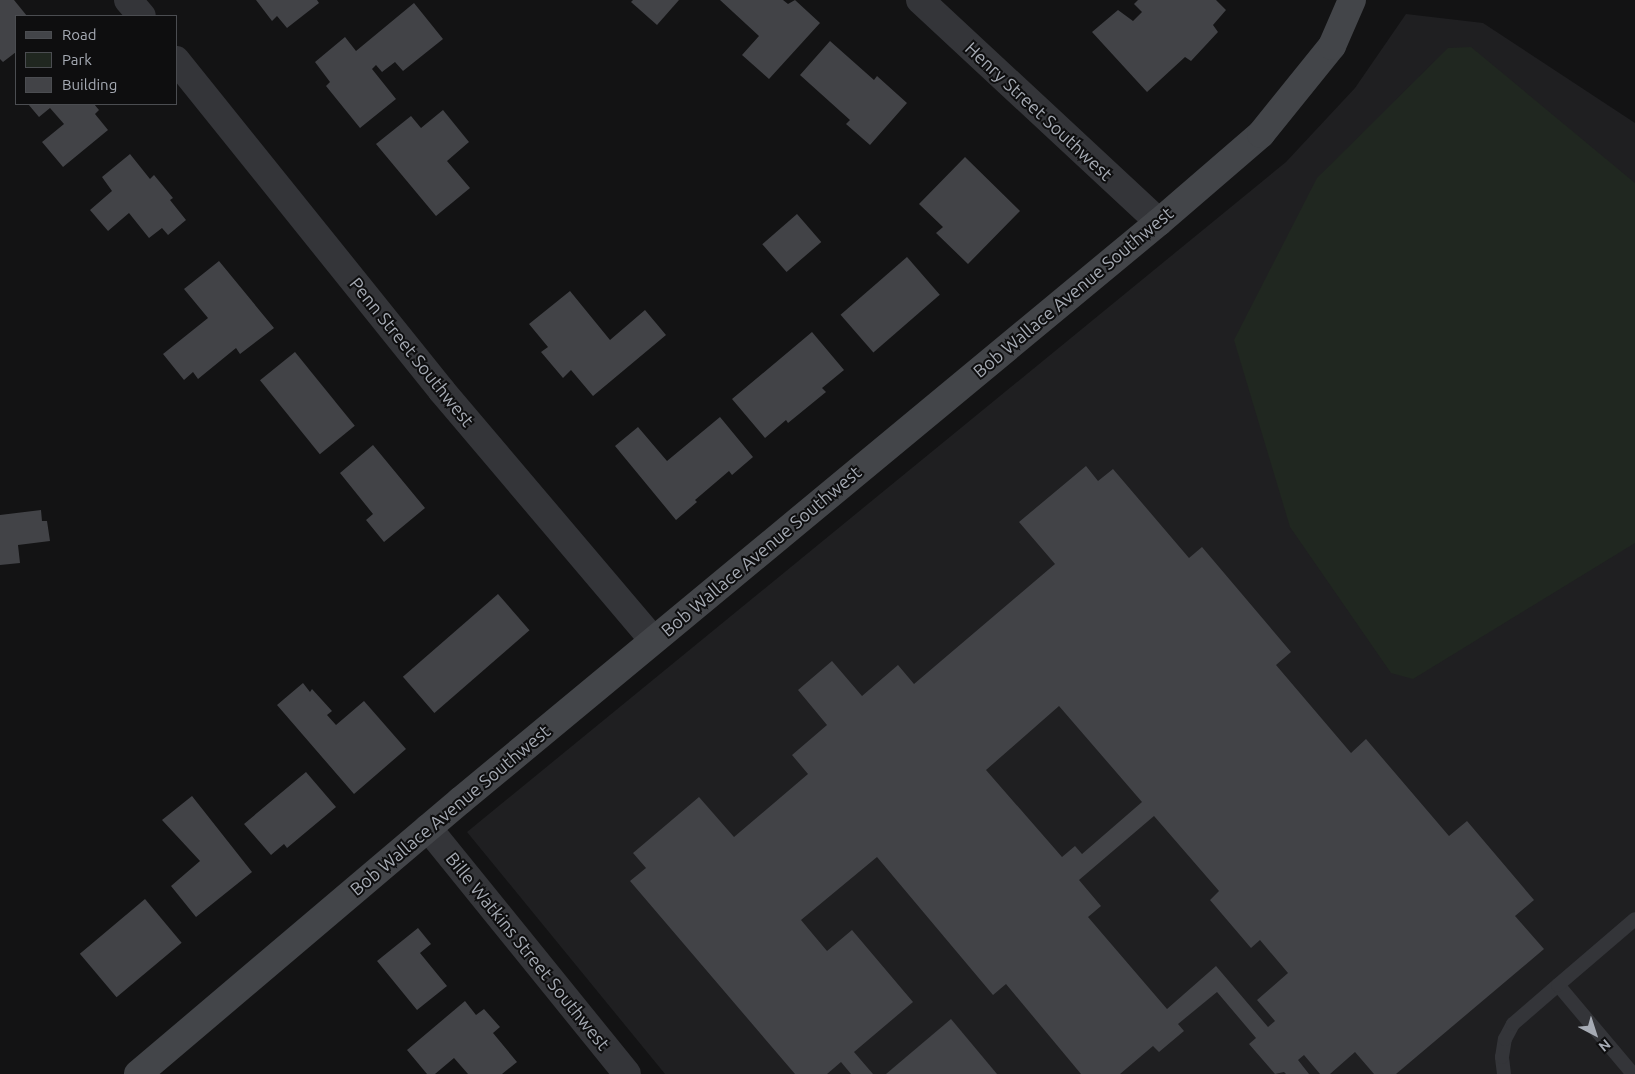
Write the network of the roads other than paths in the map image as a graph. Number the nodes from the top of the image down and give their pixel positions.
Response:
1 (128, 0) edge
2 (920, 0) edge
3 (1352, 0) edge
4 (141, 15) edge
5 (178, 62) edge
6 (1158, 222) junction
7 (654, 640) junction
8 (428, 828) junction
9 (1635, 919) edge
10 (1558, 985) junction
11 (138, 1074) edge
12 (627, 1074) edge
13 (1504, 1074) edge
14 (1633, 1074) edge

1 - 4 street
2 - 6 street, Henry Street Southwest
3 - 6 main road, Bob Wallace Avenue Southwest
5 - 7 street, Penn Street Southwest
6 - 7 main road, Bob Wallace Avenue Southwest
7 - 8 main road, Bob Wallace Avenue Southwest
8 - 11 main road, Bob Wallace Avenue Southwest
8 - 12 street, Bille Watkins Street Southwest
9 - 10 lane
10 - 13 lane
10 - 14 lane

